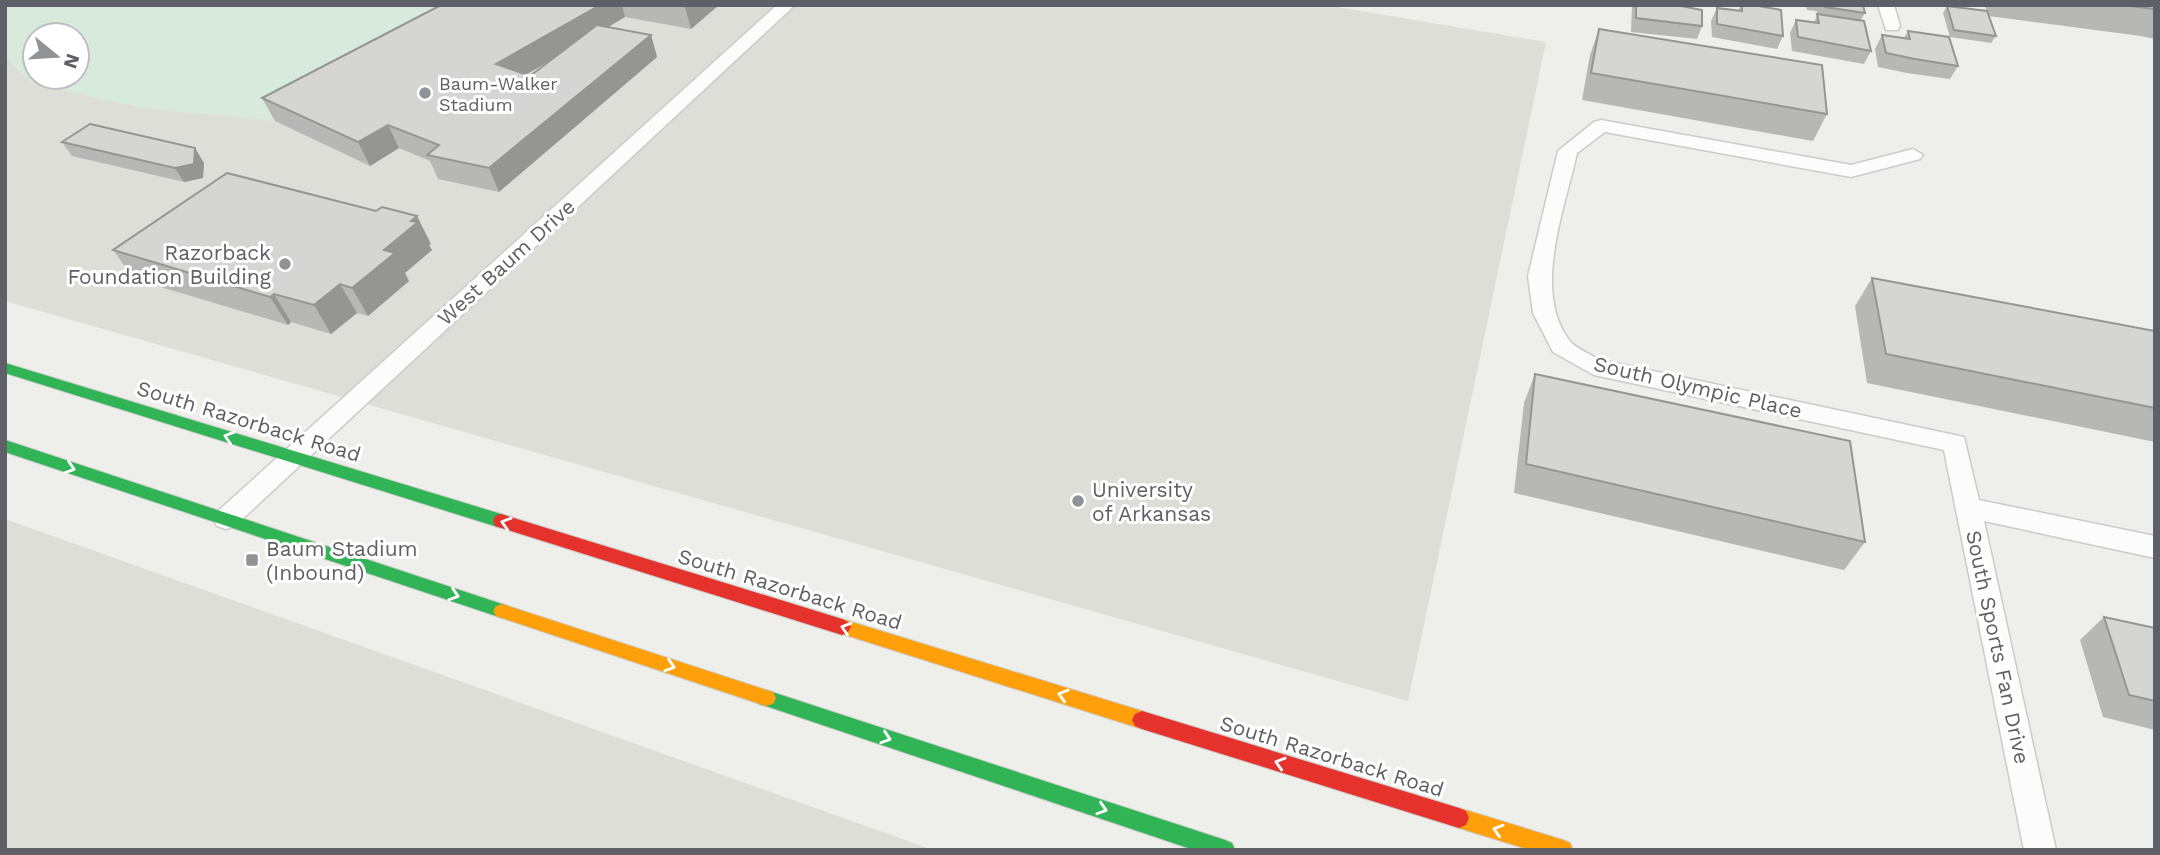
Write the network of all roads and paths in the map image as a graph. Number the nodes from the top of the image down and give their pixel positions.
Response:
1 (787, 5) edge
2 (1886, 5) edge
3 (1892, 26) dead end
4 (1913, 155) dead end
5 (5, 368) edge
6 (5, 446) edge
7 (294, 457) junction
8 (1968, 508) junction
9 (226, 519) junction
10 (2155, 547) edge
11 (1225, 850) edge
12 (1563, 850) edge
13 (2040, 850) edge

1 - 7 lane, West Baum Drive
2 - 3 lane
4 - 8 lane, South Olympic Place
7 -> 5 main road, South Razorback Road
6 -> 9 main road
7 - 9 lane, West Baum Drive
12 -> 7 main road, South Razorback Road
8 - 10 lane, South Sports Fan Drive
8 - 13 lane, South Sports Fan Drive
9 -> 11 main road

